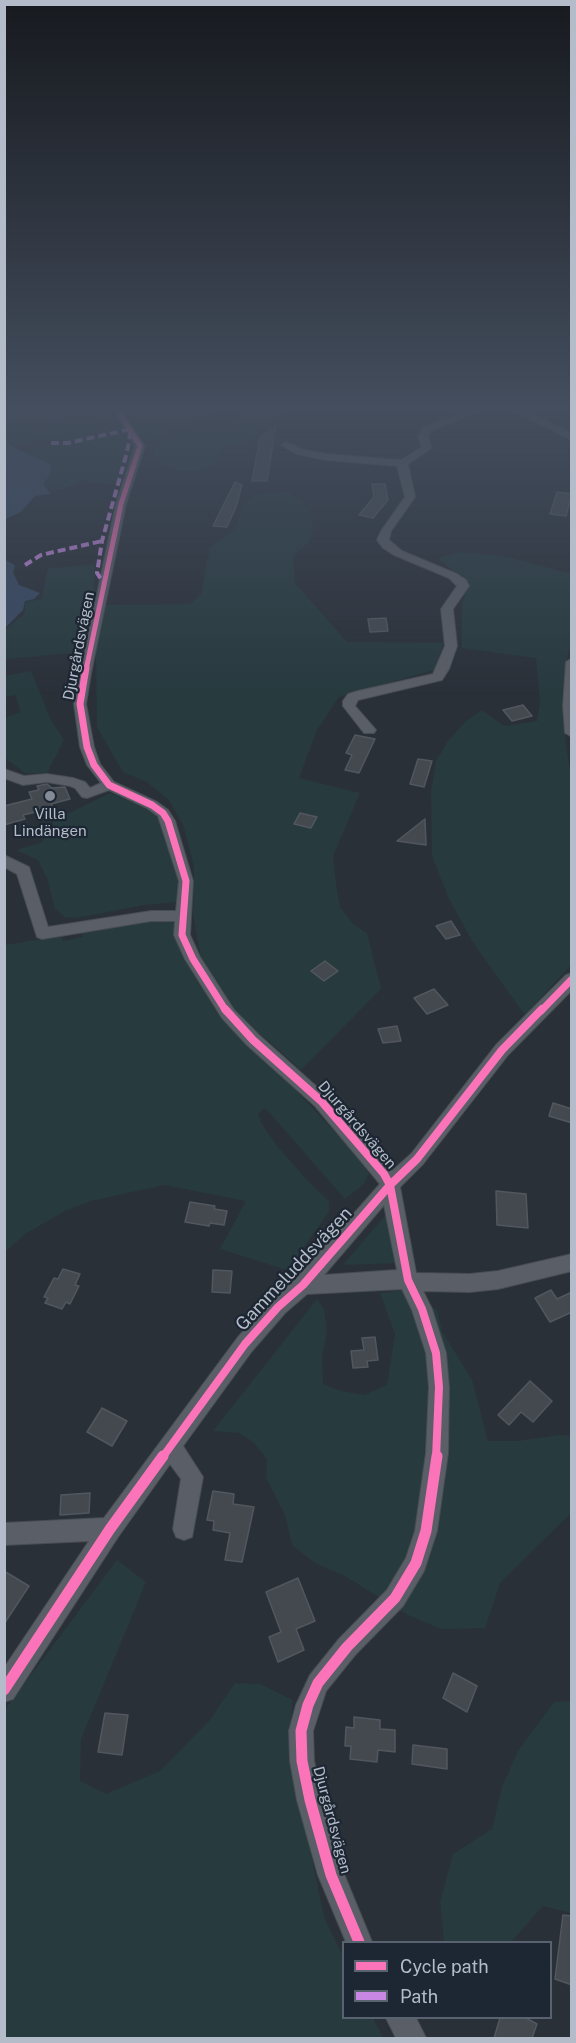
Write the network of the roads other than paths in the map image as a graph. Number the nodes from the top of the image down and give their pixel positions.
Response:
1 (120, 504) edge
2 (405, 504) edge
3 (572, 662) edge
4 (369, 730) dead end
5 (572, 733) edge
6 (4, 773) edge
7 (109, 785) junction
8 (4, 860) edge
9 (183, 916) junction
10 (572, 979) edge
11 (390, 1185) junction
12 (572, 1262) edge
13 (408, 1280) junction
14 (303, 1285) junction
15 (171, 1447) junction
16 (110, 1529) junction
17 (184, 1529) dead end
18 (4, 1534) edge
19 (4, 1690) edge
20 (359, 1941) edge
21 (401, 2019) edge
22 (412, 2038) edge

1 - 7 street, Djurgårdsvägen
2 - 4 street
3 - 5 street
6 - 7 street
7 - 9 street, Djurgårdsvägen
8 - 9 street
9 - 11 street, Djurgårdsvägen
10 - 11 street, Gammeluddsvägen
11 - 13 street, Djurgårdsvägen
11 - 14 street, Gammeluddsvägen
12 - 13 street
13 - 14 street
13 - 20 street, Djurgårdsvägen
14 - 15 street, Gammeluddsvägen
15 - 16 street, Gammeluddsvägen
15 - 17 street
16 - 18 street
16 - 19 street, Gammeluddsvägen
21 - 22 street

